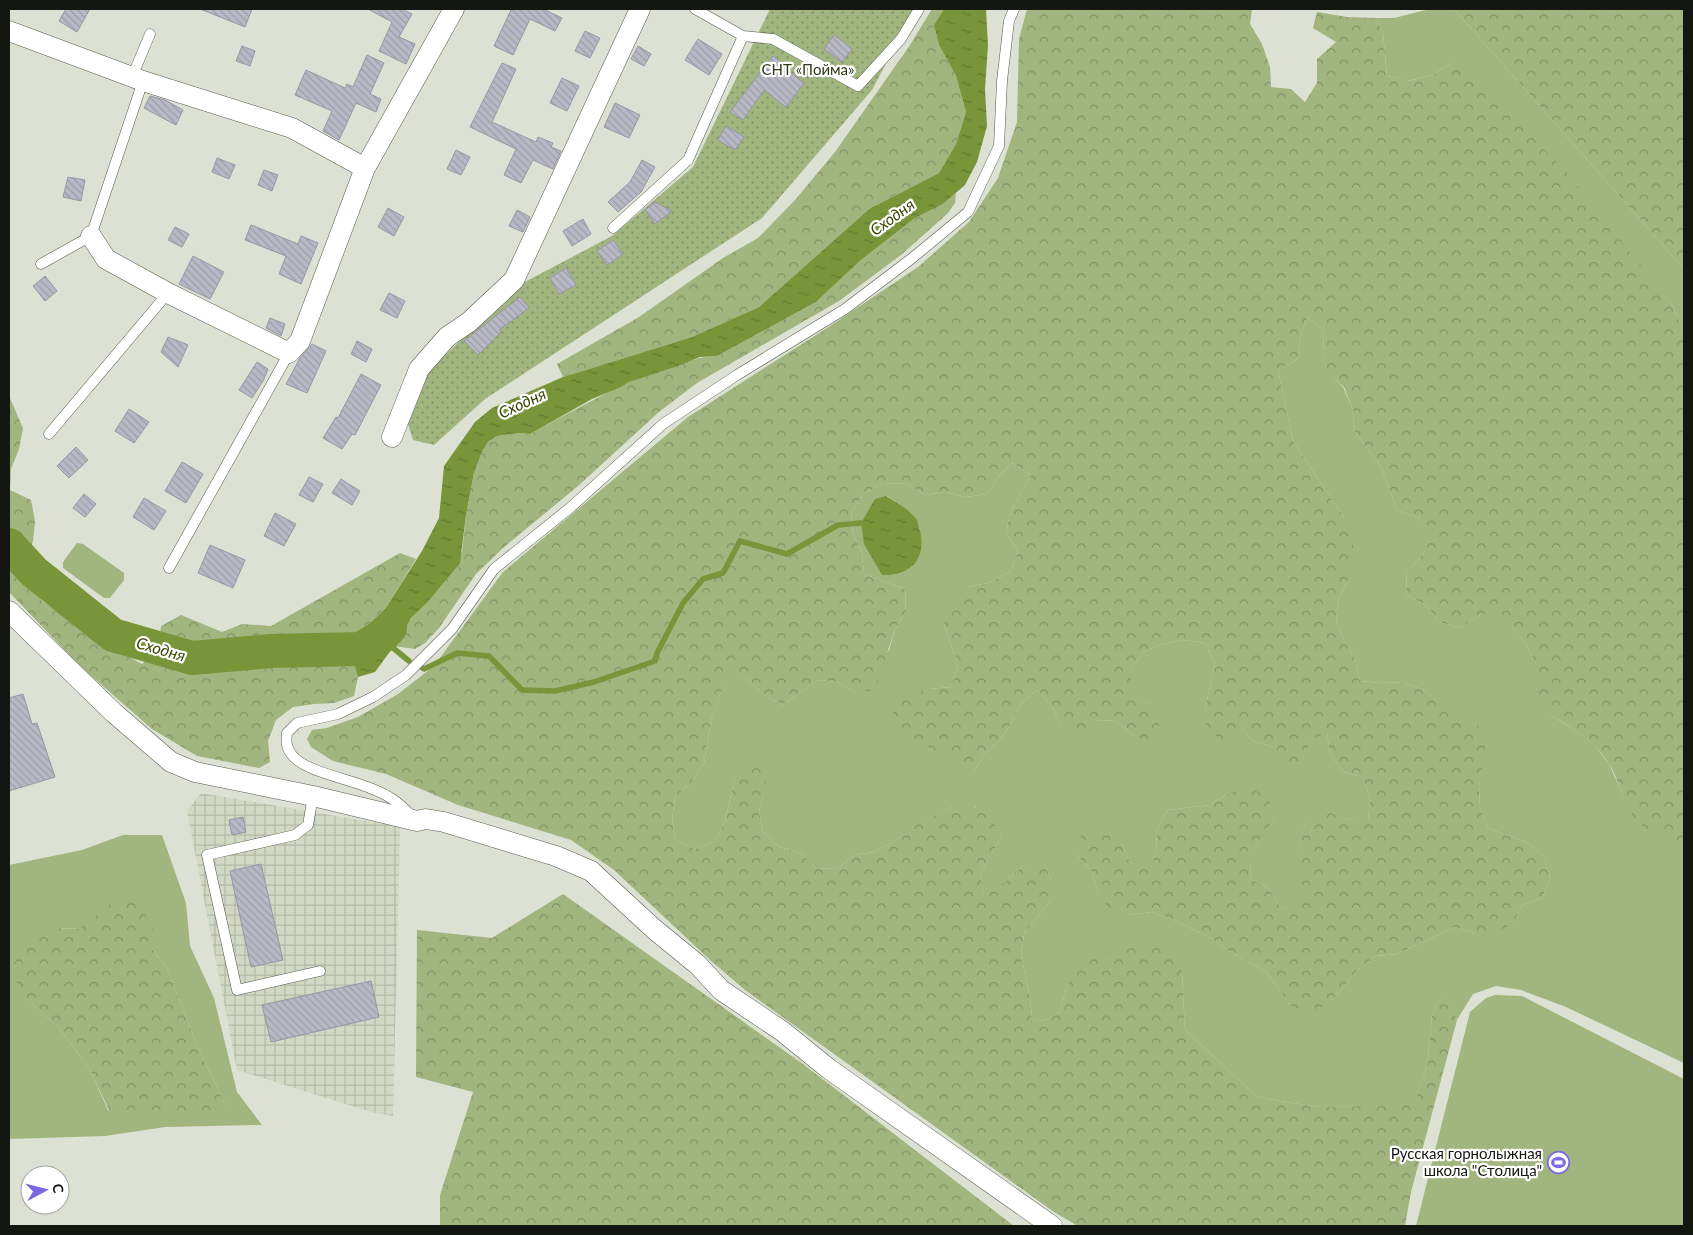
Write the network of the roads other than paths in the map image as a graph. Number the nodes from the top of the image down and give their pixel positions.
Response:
1 (454, 9) edge
2 (640, 9) edge
3 (695, 9) edge
4 (919, 9) edge
5 (1014, 9) edge
6 (9, 31) edge
7 (150, 34) dead end
8 (743, 36) junction
9 (138, 79) junction
10 (365, 168) junction
11 (612, 228) dead end
12 (91, 236) junction
13 (41, 264) dead end
14 (168, 293) junction
15 (289, 353) junction
16 (49, 434) dead end
17 (392, 436) dead end
18 (169, 568) dead end
19 (9, 611) edge
20 (313, 796) junction
21 (417, 822) junction
22 (320, 971) dead end
23 (1052, 1226) edge

1 - 10 street
2 - 17 street
3 - 8 lane
4 - 8 lane
5 - 21 lane
6 - 9 street
7 - 9 lane
8 - 11 lane
9 - 10 street
9 - 12 lane
10 - 15 street
12 - 13 lane
12 - 14 street
14 - 15 street
14 - 16 lane
15 - 18 lane
19 - 20 street
20 - 21 street
20 - 22 lane
21 - 23 street

